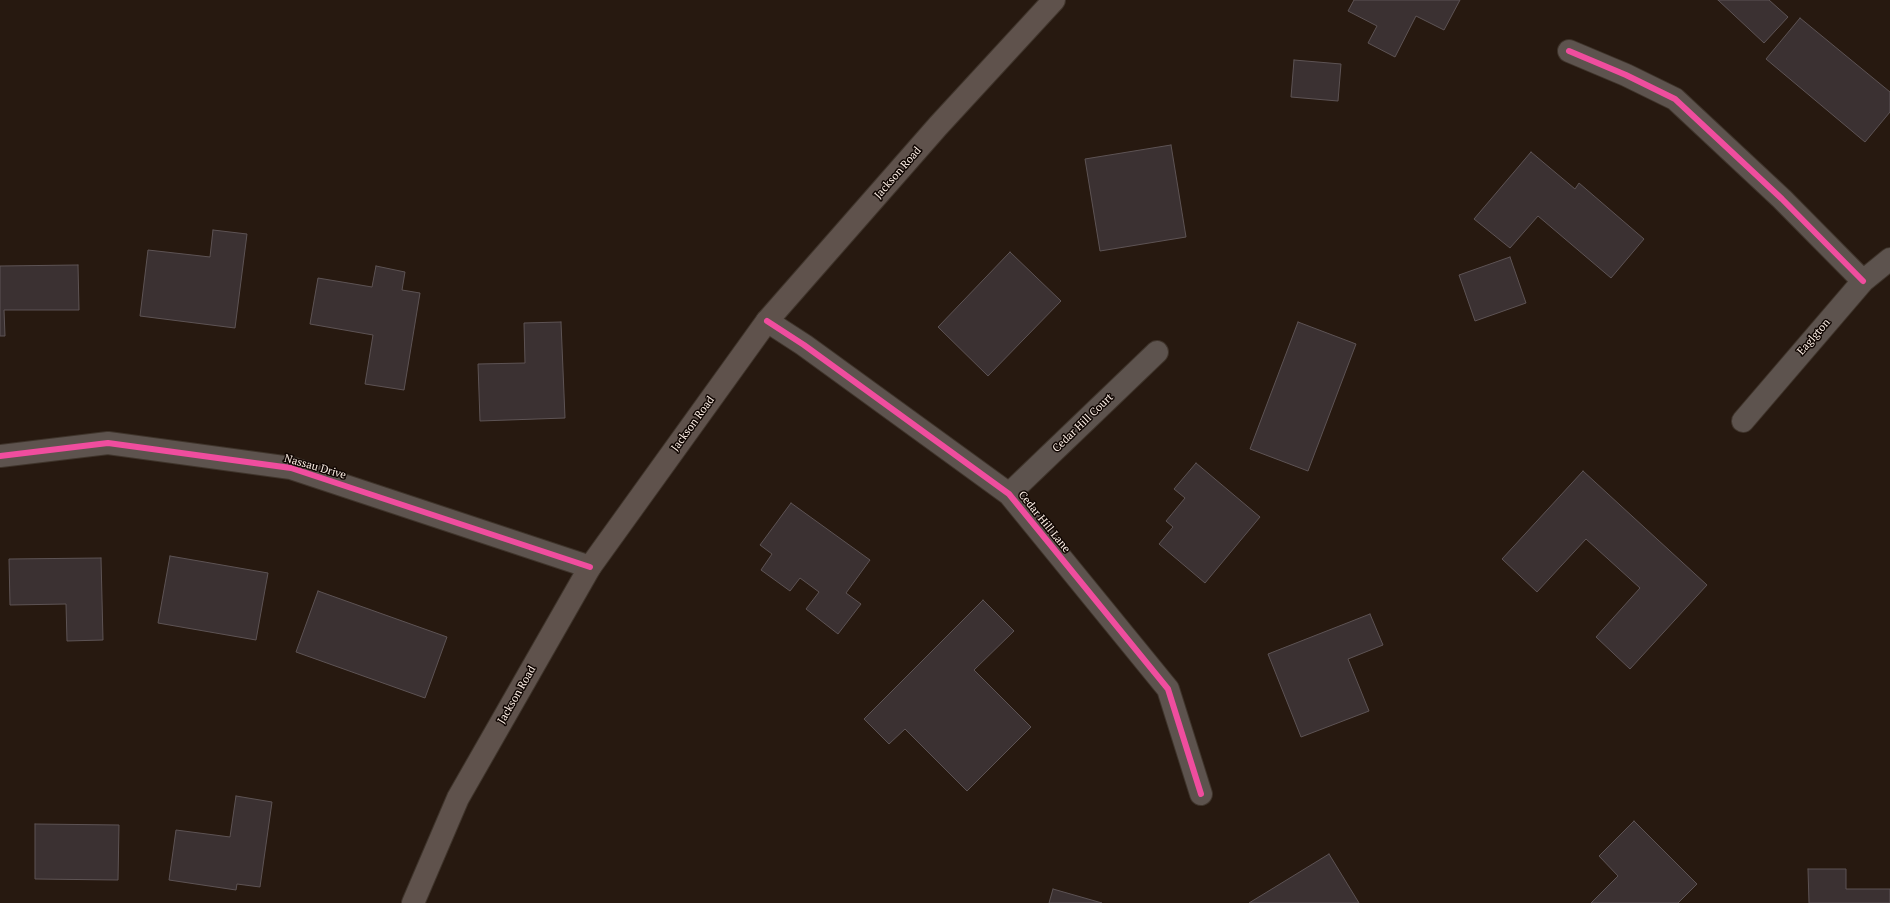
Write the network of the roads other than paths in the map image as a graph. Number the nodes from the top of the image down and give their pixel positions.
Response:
1 (1054, 0) edge
2 (1569, 52) dead end
3 (1890, 259) edge
4 (1863, 281) junction
5 (767, 321) junction
6 (1157, 352) dead end
7 (1743, 420) dead end
8 (0, 456) edge
9 (1009, 494) junction
10 (590, 567) junction
11 (1200, 794) dead end
12 (413, 903) edge

1 - 5 main road, Jackson Road
2 - 4 street
3 - 4 street, Eaglgton
4 - 7 street, Eaglgton
5 - 9 street, Cedar Hill Lane
5 - 10 main road, Jackson Road
6 - 9 street, Cedar Hill Court
8 - 10 street, Nassau Drive
9 - 11 street, Cedar Hill Lane
10 - 12 main road, Jackson Road

